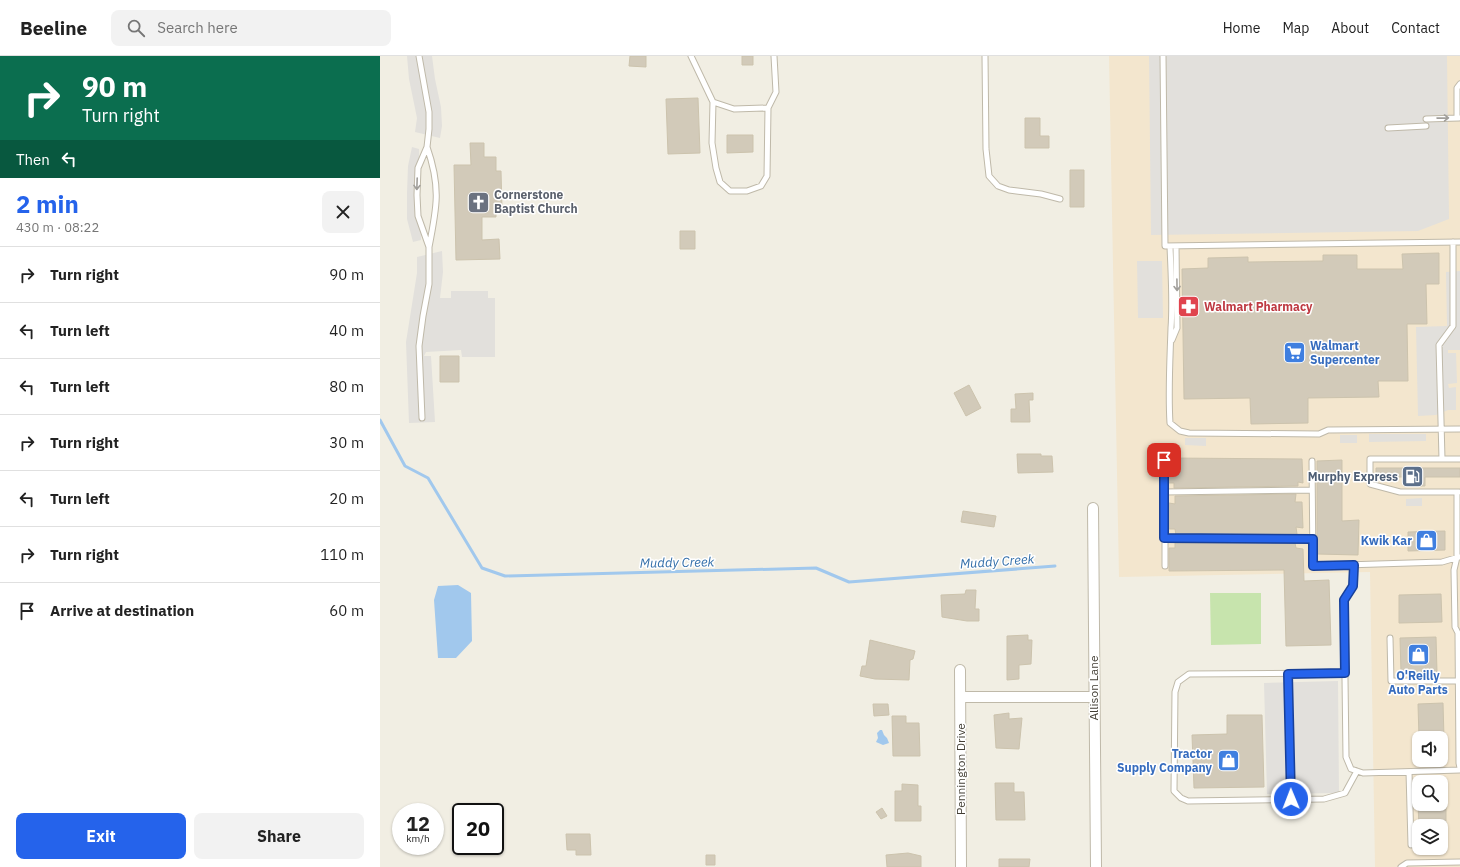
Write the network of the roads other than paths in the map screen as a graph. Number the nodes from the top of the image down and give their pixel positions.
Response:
1 (419, 56) edge
2 (691, 56) edge
3 (774, 56) edge
4 (985, 56) edge
5 (1163, 56) edge
6 (1460, 84) edge
7 (713, 102) junction
8 (768, 108) junction
9 (1459, 118) edge
10 (1426, 119) dead end
11 (1426, 126) dead end
12 (1388, 128) dead end
13 (427, 147) junction
14 (1060, 199) dead end
15 (1453, 242) junction
16 (1460, 242) edge
17 (1173, 246) junction
18 (428, 247) junction
19 (422, 418) dead end
20 (1442, 429) junction
21 (1460, 429) edge
22 (1442, 459) junction
23 (1460, 459) edge
24 (1164, 460) dead end
25 (1312, 461) dead end
26 (1312, 490) junction
27 (1164, 492) junction
28 (1459, 492) edge
29 (1093, 508) dead end
30 (1164, 538) junction
31 (1313, 539) junction
32 (1459, 557) edge
33 (1354, 565) junction
34 (1165, 566) dead end
35 (1390, 638) dead end
36 (960, 670) dead end
37 (1345, 673) junction
38 (1288, 674) junction
39 (1458, 681) junction
40 (960, 697) junction
41 (1094, 697) junction
42 (1460, 769) edge
43 (1357, 771) junction
44 (1409, 772) junction
45 (1291, 799) junction
46 (1411, 845) dead end
47 (1460, 862) edge
48 (962, 867) edge
49 (1096, 867) edge
50 (1401, 867) edge

1 - 13 lane
2 - 7 lane
3 - 8 lane
4 - 14 lane
5 - 17 lane
6 - 9 lane
7 - 8 lane
7 - 8 lane
10 -> 9 lane
11 - 12 lane
13 - 18 lane
13 -> 18 lane
15 - 16 lane
15 - 17 lane
15 - 20 lane
17 - 20 lane
18 - 19 lane
20 - 21 lane
20 - 22 lane
22 - 23 lane
22 - 28 lane
24 - 27 lane
25 - 26 lane
26 - 27 lane
26 - 31 lane
27 - 30 lane
28 - 32 lane
29 - 41 street, Allison Lane
30 - 31 lane
30 - 34 lane
31 - 33 lane
32 - 33 lane
32 - 39 lane
33 - 37 lane
35 - 39 lane
36 - 40 street, Pennington Drive
37 - 38 lane
37 - 43 lane
38 - 45 lane
38 - 45 lane
39 - 42 lane
40 - 41 street
40 - 48 street, Pennington Drive
41 - 49 street, Allison Lane
42 - 44 lane
43 - 44 lane
43 - 45 lane
44 - 46 lane
47 - 50 lane

